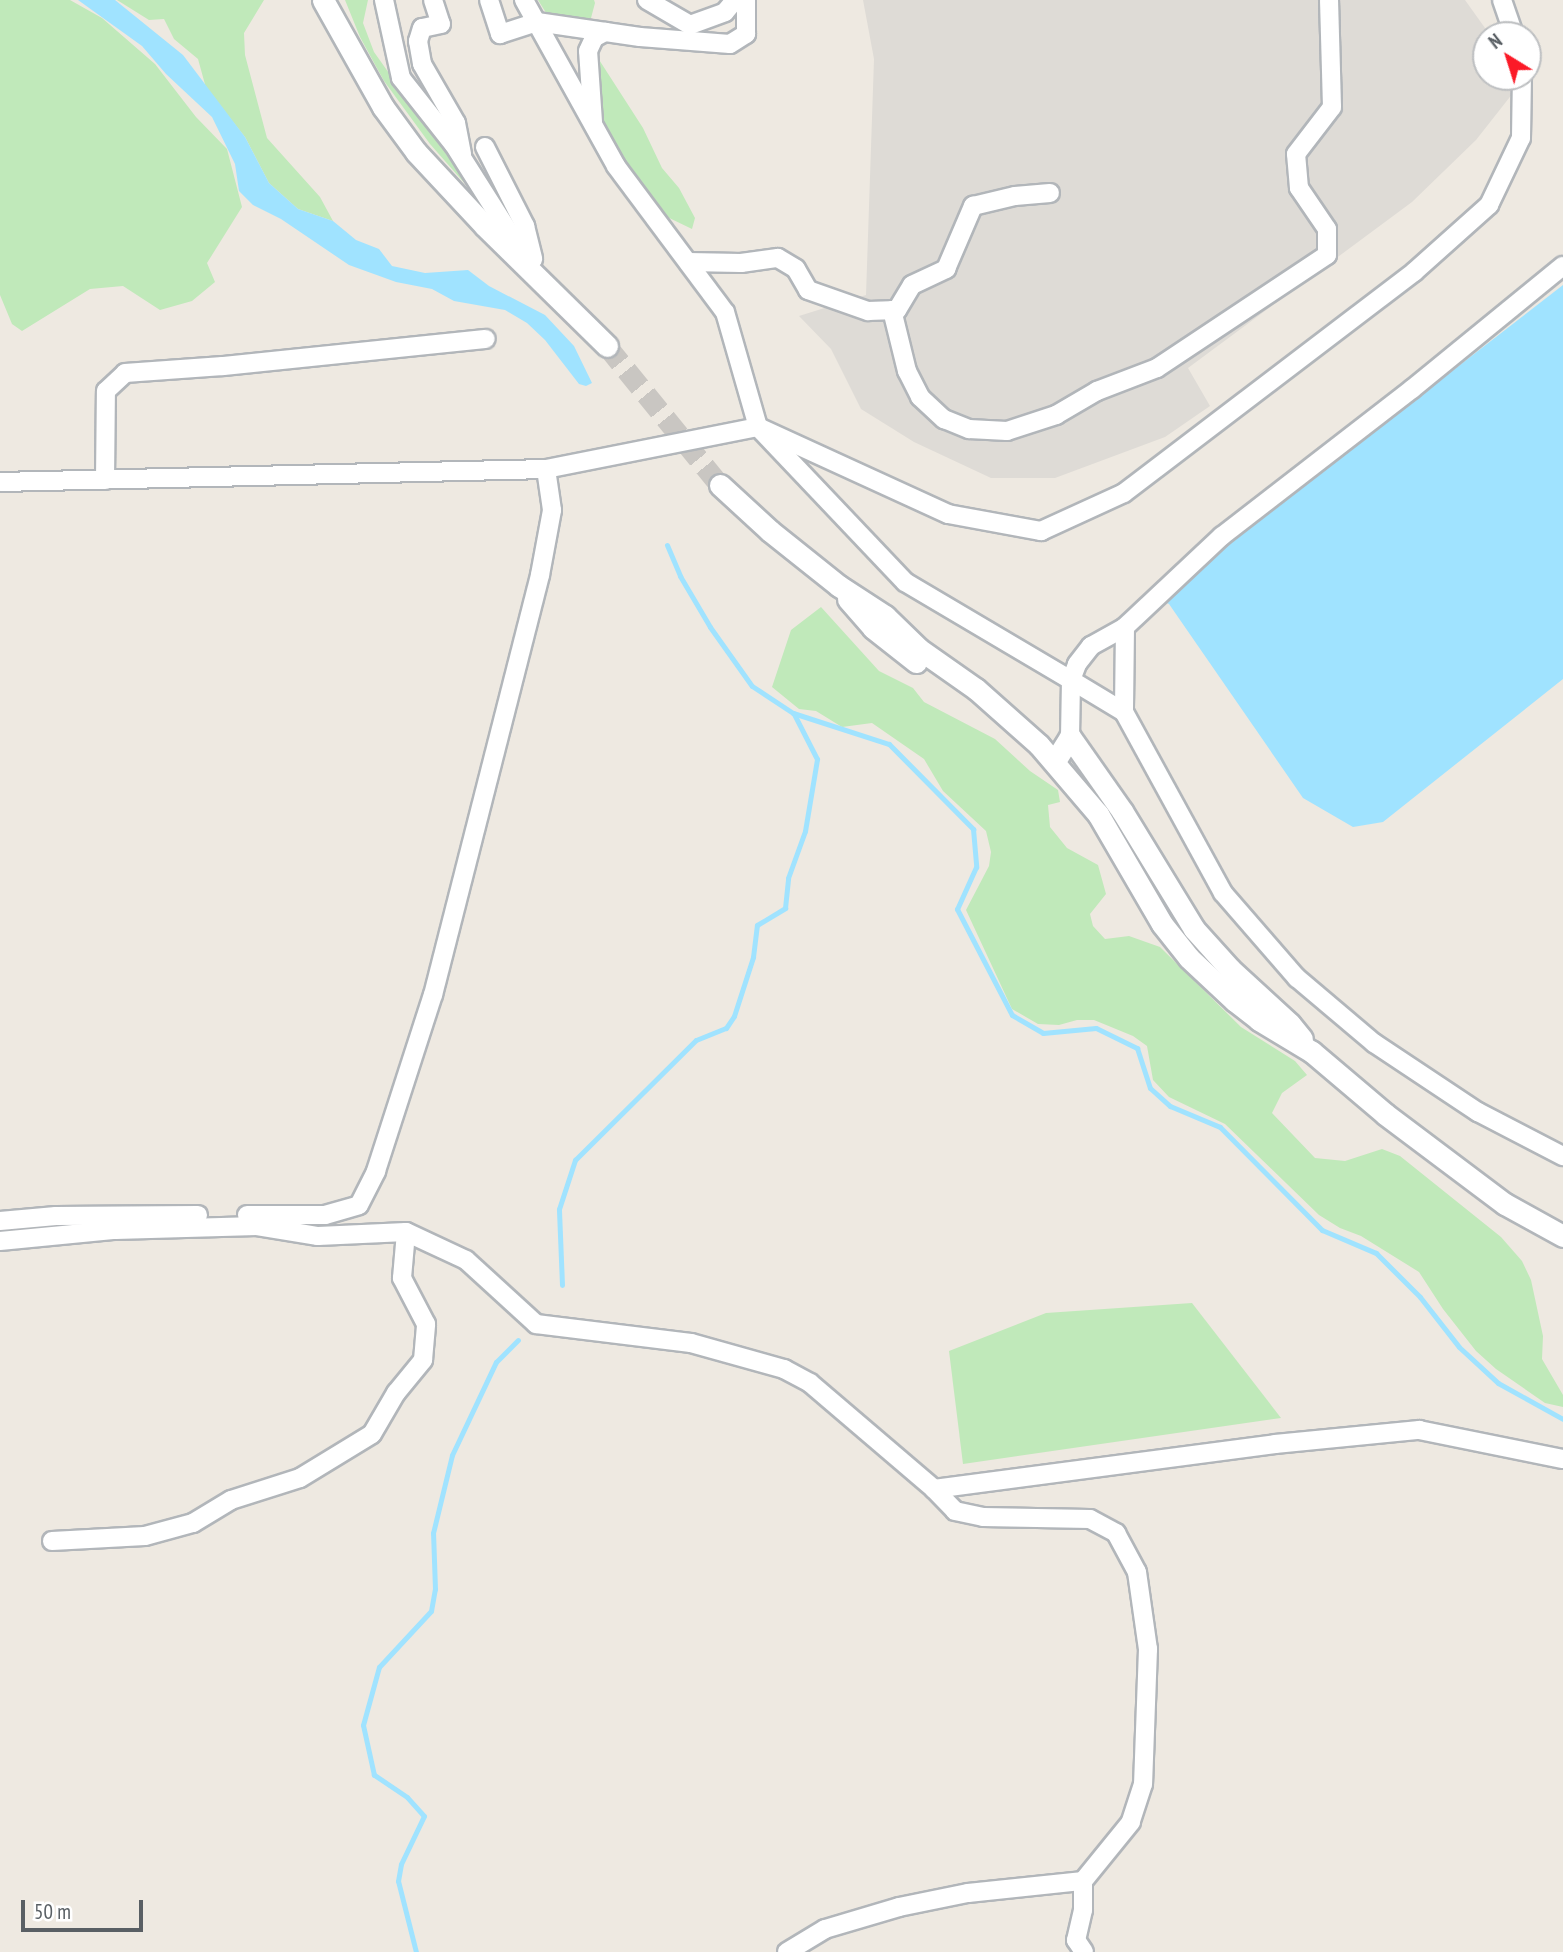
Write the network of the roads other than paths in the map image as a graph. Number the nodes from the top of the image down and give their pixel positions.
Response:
1 (323, 0) edge
2 (384, 0) edge
3 (433, 0) edge
4 (489, 0) edge
5 (524, 0) edge
6 (647, 0) edge
7 (735, 0) edge
8 (747, 0) edge
9 (1329, 0) edge
10 (1502, 0) edge
11 (1509, 21) edge
12 (537, 22) junction
13 (605, 32) junction
14 (1522, 91) edge
15 (593, 124) junction
16 (485, 147) dead end
17 (464, 161) junction
18 (1050, 193) dead end
19 (688, 262) junction
20 (1563, 266) edge
21 (538, 276) junction
22 (892, 310) junction
23 (485, 339) dead end
24 (607, 346) tunnel mouth
25 (758, 427) junction
26 (546, 468) junction
27 (105, 480) junction
28 (0, 482) edge
29 (720, 485) tunnel mouth
30 (1125, 627) junction
31 (1071, 680) junction
32 (1124, 712) junction
33 (1070, 737) junction
34 (1055, 761) junction
35 (1312, 1052) junction
36 (1563, 1156) edge
37 (0, 1221) edge
38 (406, 1232) junction
39 (1563, 1236) edge
40 (0, 1241) edge
41 (1563, 1459) edge
42 (934, 1489) junction
43 (52, 1541) dead end
44 (1083, 1881) junction
45 (787, 1952) edge
46 (1084, 1952) edge

1 - 21 street
2 - 17 street
3 - 17 street
4 - 12 street
5 - 12 street
6 - 7 street
8 - 13 street
9 - 22 street
10 - 11 street
12 - 13 street
12 - 15 street
13 - 15 street
14 - 25 street
15 - 19 street
16 - 21 street
17 - 21 street
18 - 22 street
19 - 22 street
19 - 25 street
20 - 30 street
21 - 24 street
23 - 27 street
25 - 26 street
25 - 31 street
26 - 27 street
26 - 37 street
27 - 28 street
29 - 34 street
30 - 31 street
30 - 32 street
31 - 32 street
31 - 33 street
32 - 36 street
33 - 34 street
33 - 35 street
34 - 35 street
35 - 39 street
38 - 40 street
38 - 42 street
38 - 43 street
41 - 42 street
42 - 44 street
44 - 45 street
44 - 46 street

